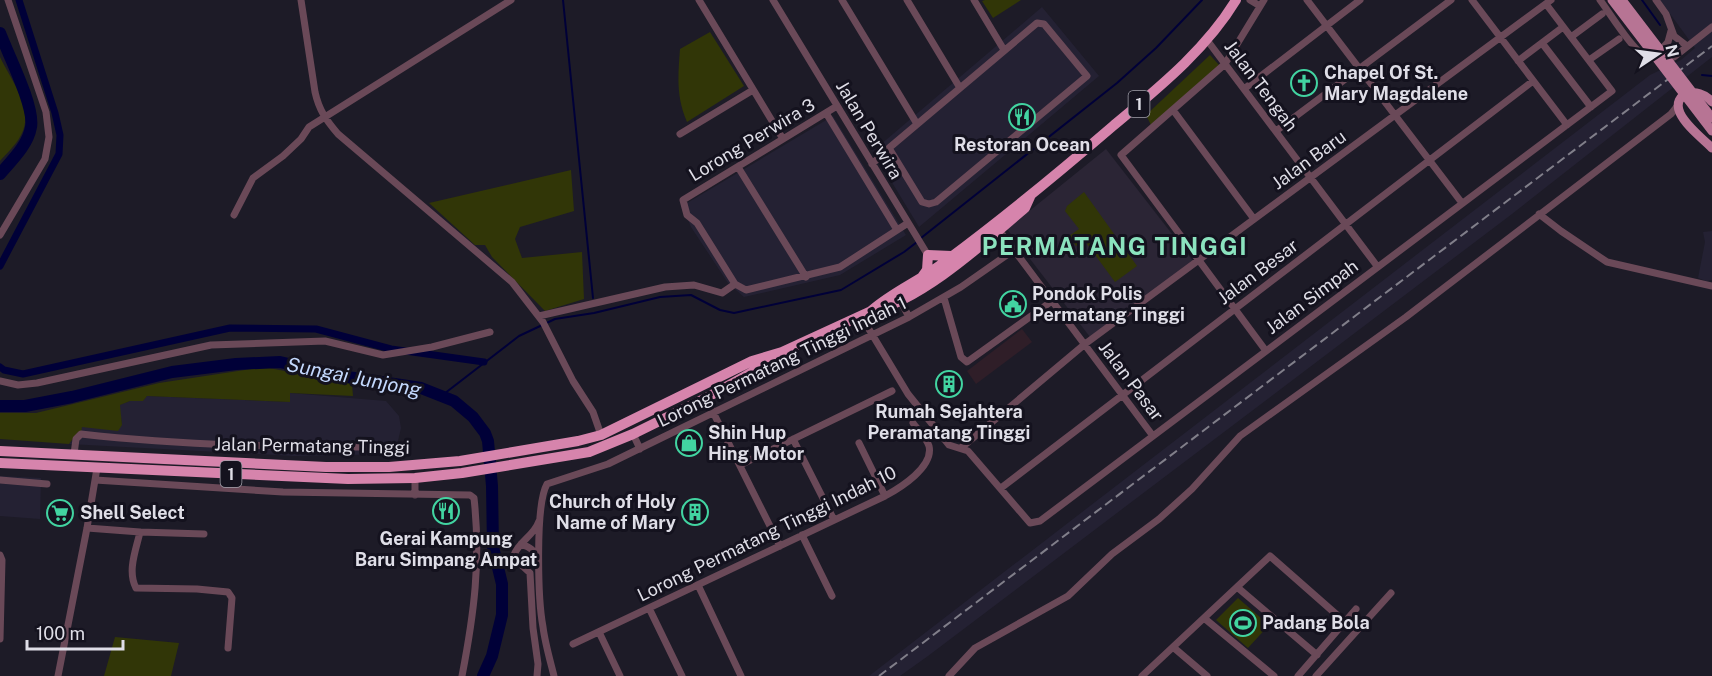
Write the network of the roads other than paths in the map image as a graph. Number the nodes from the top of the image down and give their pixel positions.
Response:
1 (8, 0) edge
2 (301, 0) edge
3 (511, 0) edge
4 (699, 0) edge
5 (773, 0) edge
6 (842, 0) edge
7 (907, 0) edge
8 (974, 0) edge
9 (1236, 0) edge
10 (1250, 0) edge
11 (1307, 0) edge
12 (1360, 0) edge
13 (1451, 0) edge
14 (1472, 0) edge
15 (1600, 0) edge
16 (1612, 0) edge
17 (1622, 0) edge
18 (1656, 0) edge
19 (1548, 2) edge
20 (1262, 3) edge
21 (1602, 14) dead end
22 (1326, 25) junction
23 (1563, 27) junction
24 (1712, 27) edge
25 (1671, 30) junction
26 (1500, 37) junction
27 (1571, 37) junction
28 (1619, 39) dead end
29 (1207, 40) junction
30 (1668, 42) junction
31 (1542, 43) junction
32 (1687, 46) junction
33 (1004, 50) junction
34 (1654, 54) junction
35 (1589, 60) junction
36 (1518, 61) junction
37 (1225, 64) junction
38 (1359, 68) junction
39 (1533, 81) junction
40 (960, 88) junction
41 (1244, 89) junction
42 (753, 90) junction
43 (1712, 102) edge
44 (1679, 104) junction
45 (837, 106) junction
46 (1591, 107) junction
47 (1173, 110) junction
48 (826, 113) junction
49 (1395, 115) junction
50 (324, 117) junction
51 (1712, 118) edge
52 (917, 124) junction
53 (1567, 125) junction
54 (1276, 131) junction
55 (1712, 131) edge
56 (680, 134) dead end
57 (783, 139) junction
58 (889, 148) junction
59 (1712, 148) edge
60 (1430, 160) junction
61 (872, 164) junction
62 (738, 166) junction
63 (1311, 178) junction
64 (1030, 197) junction
65 (1462, 202) junction
66 (1539, 214) junction
67 (234, 215) dead end
68 (1254, 219) junction
69 (908, 223) junction
70 (1346, 224) junction
71 (897, 230) junction
72 (999, 230) junction
73 (0, 235) edge
74 (1014, 250) junction
75 (926, 251) junction
76 (953, 256) junction
77 (1199, 260) junction
78 (1377, 266) junction
79 (939, 272) junction
80 (806, 277) junction
81 (921, 278) junction
82 (735, 284) junction
83 (1712, 286) edge
84 (944, 298) junction
85 (900, 300) junction
86 (1052, 301) junction
87 (1235, 309) junction
88 (865, 314) junction
89 (909, 317) junction
90 (543, 322) junction
91 (490, 332) dead end
92 (873, 335) junction
93 (1085, 344) junction
94 (1266, 351) junction
95 (782, 352) junction
96 (0, 381) edge
97 (892, 391) dead end
98 (691, 392) junction
99 (1123, 395) junction
100 (706, 398) junction
101 (714, 413) junction
102 (913, 423) dead end
103 (633, 434) junction
104 (601, 435) junction
105 (1154, 435) junction
106 (793, 439) junction
107 (859, 443) dead end
108 (393, 447) dead end
109 (961, 448) junction
110 (640, 449) junction
111 (0, 451) edge
112 (74, 454) junction
113 (0, 463) edge
114 (740, 465) junction
115 (97, 468) junction
116 (415, 478) junction
117 (379, 479) junction
118 (0, 480) edge
119 (95, 480) junction
120 (47, 484) dead end
121 (1001, 488) junction
122 (380, 494) junction
123 (415, 495) junction
124 (885, 496) junction
125 (541, 513) junction
126 (834, 520) junction
127 (87, 528) junction
128 (140, 532) junction
129 (204, 534) dead end
130 (802, 535) junction
131 (521, 544) junction
132 (540, 544) junction
133 (780, 546) junction
134 (0, 555) edge
135 (540, 565) junction
136 (698, 585) junction
137 (1237, 587) junction
138 (1391, 593) dead end
139 (832, 596) dead end
140 (649, 608) junction
141 (1356, 609) dead end
142 (1204, 618) junction
143 (0, 621) edge
144 (1345, 622) junction
145 (599, 632) junction
146 (0, 639) edge
147 (573, 644) dead end
148 (1173, 647) junction
149 (228, 648) dead end
150 (1317, 655) junction
151 (58, 676) edge
152 (462, 676) edge
153 (537, 676) edge
154 (554, 676) edge
155 (620, 676) edge
156 (682, 676) edge
157 (741, 676) edge
158 (949, 676) edge
159 (1142, 676) edge
160 (1207, 676) edge
161 (1274, 676) edge
162 (1298, 676) edge
163 (1316, 676) edge

1 - 73 street
2 - 50 street
3 - 50 street
4 - 42 street
5 - 45 street, Jalan Perwira
6 - 52 street
7 - 40 street
8 - 33 street
9 - 29 highway, Jalan Permatang Tinggi / 1
10 - 20 street
11 - 22 street
12 - 22 street
13 - 38 street
14 - 26 street
15 - 34 street
16 - 55 main road, bridge
17 - 51 main road, bridge
18 - 25 street
19 - 23 street
19 - 26 street, Jalan Baru
20 - 37 street
21 - 27 street
22 - 38 street
22 - 41 street
23 - 27 street
23 - 31 street
24 - 32 street
25 - 30 street
25 - 32 street
26 - 36 street
26 - 49 street, Jalan Baru
27 - 35 street
28 - 35 street
29 - 37 street, Jalan Tengah
29 - 64 highway, Jalan Permatang Tinggi / 1
30 - 32 street
30 - 34 street
31 - 36 street
31 - 46 street
32 - 34 street
33 - 40 street
33 - 58 street
35 - 46 street, Jalan Simpah
36 - 39 street
37 - 41 street, Jalan Tengah
37 - 47 street
38 - 49 street
38 - 54 street
39 - 53 street
39 - 60 street, Jalan Besar
40 - 52 street
41 - 54 street, Jalan Tengah
42 - 56 street
42 - 57 street
43 - 44 main road
44 - 59 main road
44 - 66 street
45 - 48 street, Lorong Perwira 3
45 - 61 street, Jalan Perwira
46 - 53 street, Jalan Simpah
47 - 68 street
47 - 77 street
48 - 57 street, Lorong Perwira 3
48 - 71 street
49 - 60 street
49 - 63 street, Jalan Baru
50 - 67 street
50 - 90 street
52 - 58 street
53 - 65 street, Jalan Simpah
54 - 63 street, Jalan Tengah
57 - 62 street, Lorong Perwira 3
58 - 61 street
60 - 65 street
60 - 70 street, Jalan Besar
61 - 69 street, Jalan Perwira
62 - 80 street
62 - 82 street, Lorong Perwira 3
63 - 68 street, Jalan Baru
63 - 70 street, Jalan Tengah
64 - 72 highway, Jalan Permatang Tinggi / 1
64 - 76 highway, Jalan Permatang Tinggi / 1
65 - 78 street, Jalan Simpah
66 - 83 street
66 - 158 street
68 - 77 street, Jalan Baru
69 - 71 street
69 - 75 street, Jalan Perwira
70 - 78 street, Jalan Tengah
70 - 87 street, Jalan Besar
71 - 80 street
72 - 74 street, Jalan Pasar
72 - 79 highway, Jalan Permatang Tinggi / 1
74 - 84 street, Lorong Permatang Tinggi Indah 1
74 - 86 street, Jalan Pasar
75 - 76 highway
75 - 79 street, Jalan Perwira
75 - 81 highway
76 - 79 highway, Jalan Permatang Tinggi / 1
77 - 87 street
77 - 93 street, Jalan Baru
78 - 94 street, Jalan Simpah
79 - 81 highway, Jalan Permatang Tinggi / 1
79 - 85 highway, Jalan Permatang Tinggi / 1
80 - 82 street
81 - 88 highway, Jalan Permatang Tinggi / 1
82 - 90 street
84 - 86 street
84 - 89 street, Lorong Permatang Tinggi Indah 1
85 - 88 highway, Jalan Permatang Tinggi / 1
85 - 89 street
86 - 93 street, Jalan Pasar
87 - 94 street
87 - 99 street, Jalan Besar
88 - 92 street
88 - 95 highway, Jalan Permatang Tinggi / 1
89 - 92 street, Lorong Permatang Tinggi Indah 1
90 - 104 street
91 - 96 street
92 - 101 street, Lorong Permatang Tinggi Indah 1
92 - 109 street
93 - 99 street, Jalan Pasar
93 - 109 street
94 - 105 street, Jalan Simpah
95 - 98 highway, Jalan Permatang Tinggi / 1
95 - 100 highway, Jalan Permatang Tinggi / 1
97 - 106 street
98 - 100 highway
98 - 104 highway, Jalan Permatang Tinggi / 1
99 - 105 street, Jalan Pasar
99 - 121 street, Jalan Besar
100 - 101 street
100 - 103 highway, Jalan Permatang Tinggi / 1
101 - 110 street, Lorong Permatang Tinggi Indah 1
101 - 114 street
102 - 124 street, Lorong Permatang Tinggi Indah 10
103 - 110 street
103 - 116 highway, Jalan Permatang Tinggi / 1
104 - 112 highway, Jalan Permatang Tinggi / 1
105 - 121 street, Jalan Simpah
106 - 114 street
106 - 126 street
107 - 124 street
108 - 112 street
109 - 121 street
110 - 125 street, Lorong Permatang Tinggi Indah 1
111 - 112 highway, Jalan Permatang Tinggi / 1
113 - 115 highway, Jalan Permatang Tinggi / 1
114 - 133 street
115 - 117 highway, Jalan Permatang Tinggi / 1
115 - 119 street
116 - 117 highway, Jalan Permatang Tinggi / 1
116 - 123 street
117 - 122 street
118 - 120 street
119 - 122 street
119 - 127 street
122 - 123 street
123 - 152 street
124 - 126 street, Lorong Permatang Tinggi Indah 10
125 - 131 street
125 - 132 street
126 - 130 street, Lorong Permatang Tinggi Indah 10
127 - 128 street
127 - 151 street
128 - 129 street
128 - 149 street
130 - 133 street, Lorong Permatang Tinggi Indah 10
130 - 139 street
131 - 132 street
131 - 135 street
131 - 153 street
132 - 135 street
133 - 136 street, Lorong Permatang Tinggi Indah 10
134 - 143 street
135 - 154 street
136 - 140 street, Lorong Permatang Tinggi Indah 10
136 - 157 street
137 - 142 street
137 - 144 street
137 - 150 street
138 - 163 street
140 - 145 street, Lorong Permatang Tinggi Indah 10
140 - 156 street
141 - 144 street
142 - 148 street
142 - 161 street
143 - 146 street
144 - 150 street
145 - 147 street, Lorong Permatang Tinggi Indah 10
145 - 155 street
148 - 159 street
148 - 160 street
150 - 162 street

